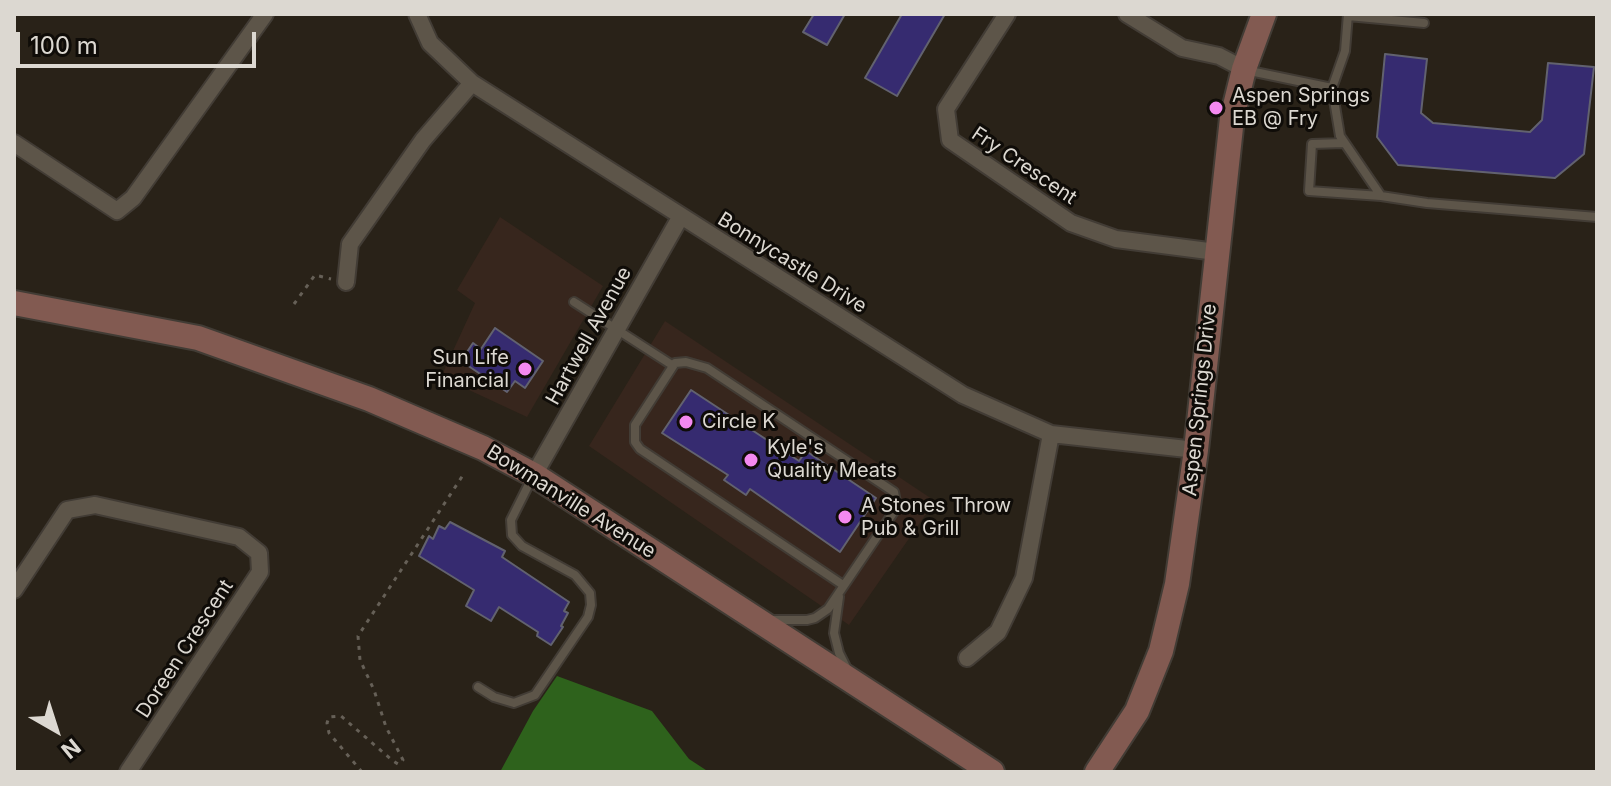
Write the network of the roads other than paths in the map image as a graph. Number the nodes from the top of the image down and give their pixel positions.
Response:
1 (265, 14) edge
2 (417, 14) edge
3 (1007, 14) edge
4 (1127, 14) edge
5 (1264, 14) edge
6 (1348, 15) edge
7 (1424, 23) dead end
8 (1244, 69) junction
9 (472, 83) junction
10 (1332, 88) junction
11 (14, 143) edge
12 (1344, 143) junction
13 (1381, 196) junction
14 (681, 216) junction
15 (1597, 217) edge
16 (1216, 252) junction
17 (346, 282) road end
18 (574, 302) dead end
19 (14, 303) edge
20 (614, 331) junction
21 (672, 365) junction
22 (1051, 434) junction
23 (1196, 450) junction
24 (534, 475) junction
25 (841, 589) junction
26 (14, 590) edge
27 (754, 617) junction
28 (967, 658) dead end
29 (859, 685) junction
30 (478, 687) dead end
31 (128, 772) edge
32 (992, 772) edge
33 (1097, 772) edge

1 - 11 street
2 - 9 street, Bonnycastle Drive
3 - 16 street, Fry Crescent
4 - 8 street
5 - 8 main road, Aspen Springs Drive
6 - 7 lane
6 - 10 lane
8 - 10 lane
8 - 16 main road, Aspen Springs Drive
9 - 14 street, Bonnycastle Drive
9 - 17 street
10 - 12 lane
12 - 13 lane
12 - 13 lane
13 - 15 lane
14 - 20 street, Hartwell Avenue
14 - 22 street, Bonnycastle Drive
16 - 23 main road, Aspen Springs Drive
18 - 20 lane
19 - 24 main road, Bowmanville Avenue
20 - 21 lane
20 - 24 street, Hartwell Avenue
21 - 25 lane
21 - 25 lane
22 - 23 street, Bonnycastle Drive
22 - 28 street
23 - 33 main road, Aspen Springs Drive
24 - 27 main road, Bowmanville Avenue
24 - 30 lane
25 - 27 lane
25 - 29 lane
26 - 31 street, Doreen Crescent
27 - 29 main road, Bowmanville Avenue
29 - 32 main road, Bowmanville Avenue

